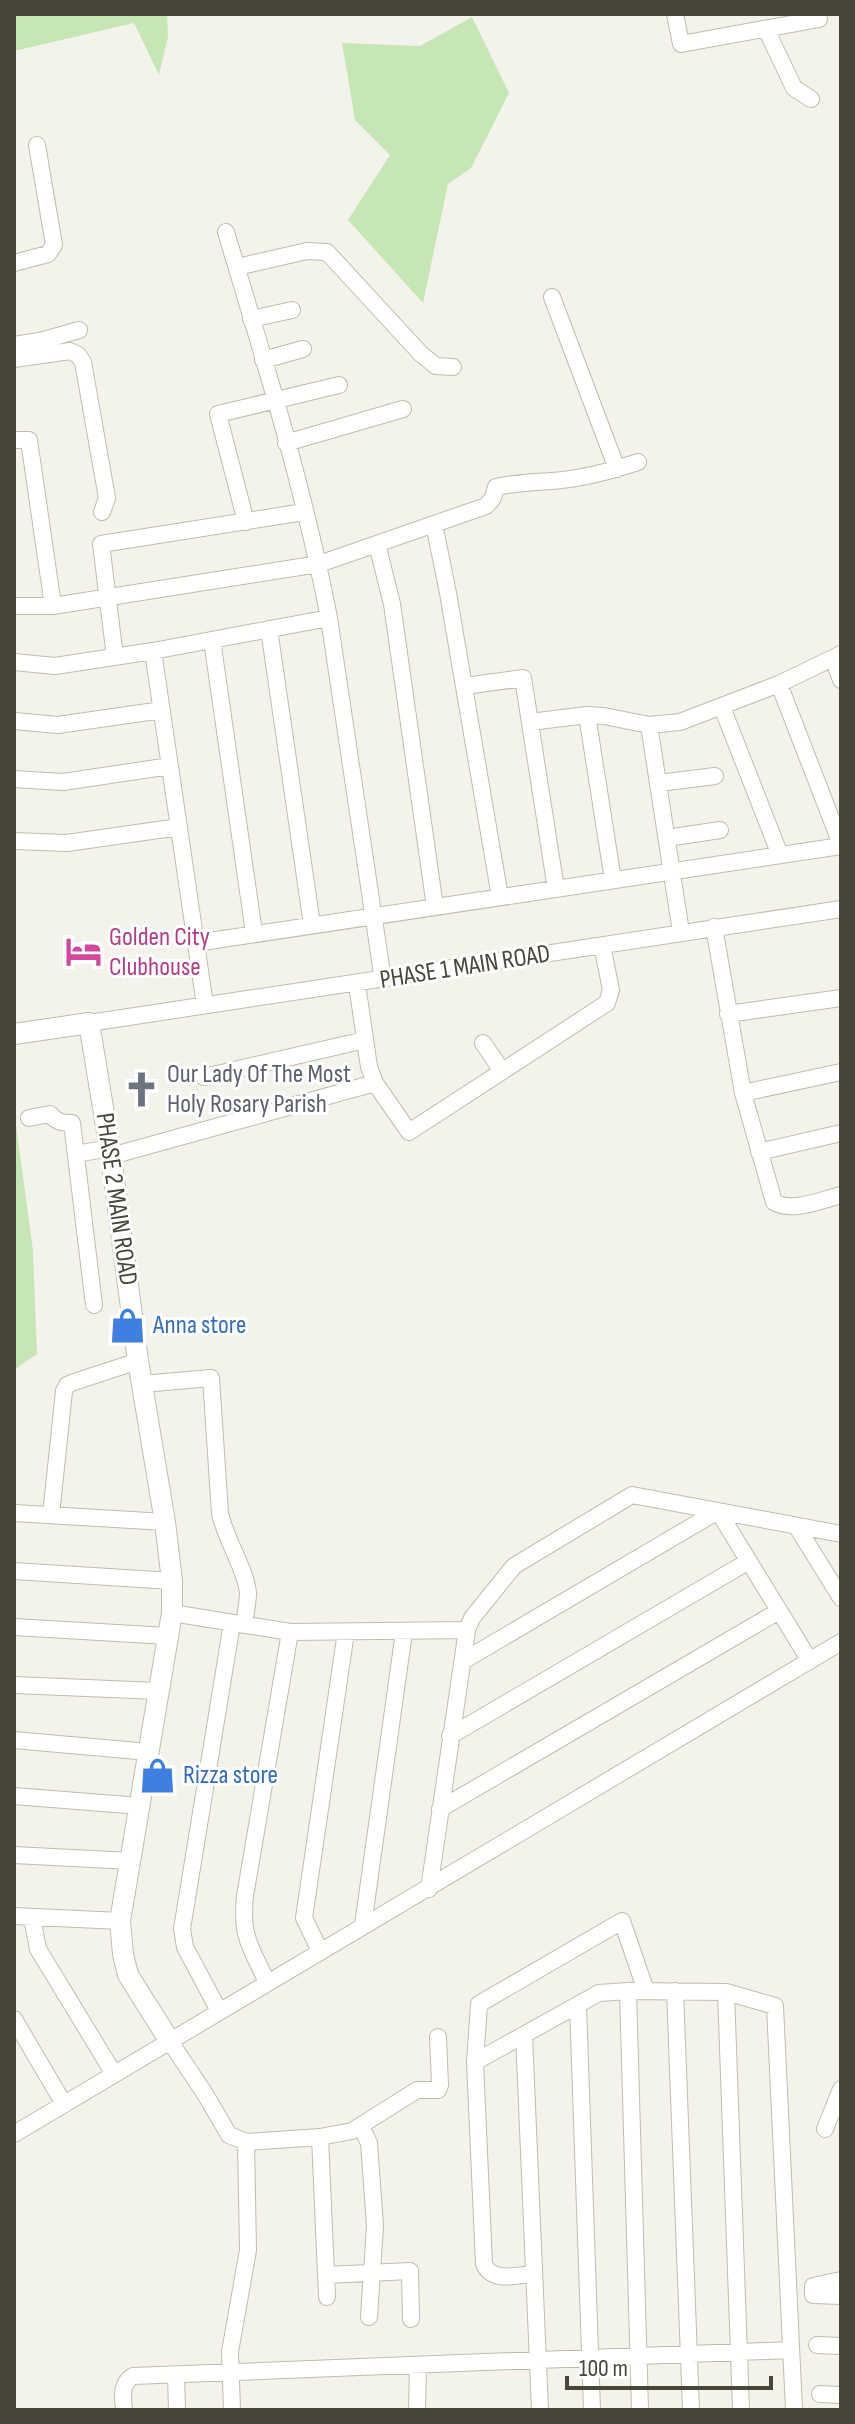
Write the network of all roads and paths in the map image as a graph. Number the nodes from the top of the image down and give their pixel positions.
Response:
1 (675, 14) edge
2 (818, 14) edge
3 (754, 25) edge
4 (811, 99) dead end
5 (37, 145) dead end
6 (226, 232) dead end
7 (14, 263) edge
8 (237, 267) junction
9 (552, 297) dead end
10 (292, 310) dead end
11 (251, 319) junction
12 (79, 330) dead end
13 (14, 345) edge
14 (303, 349) dead end
15 (14, 359) edge
16 (263, 360) junction
17 (453, 367) dead end
18 (339, 385) dead end
19 (275, 401) junction
20 (403, 409) dead end
21 (14, 440) edge
22 (286, 443) junction
23 (638, 462) dead end
24 (617, 469) junction
25 (102, 512) dead end
26 (304, 512) junction
27 (246, 522) junction
28 (434, 524) junction
29 (377, 544) junction
30 (319, 564) junction
31 (108, 598) junction
32 (14, 606) edge
33 (53, 606) junction
34 (329, 618) junction
35 (269, 629) junction
36 (212, 640) junction
37 (153, 651) junction
38 (837, 656) edge
39 (115, 657) junction
40 (14, 662) edge
41 (841, 680) edge
42 (779, 684) junction
43 (465, 686) junction
44 (722, 707) junction
45 (162, 710) junction
46 (587, 715) junction
47 (14, 721) edge
48 (530, 722) junction
49 (649, 725) junction
50 (170, 766) junction
51 (715, 776) dead end
52 (14, 779) edge
53 (659, 783) junction
54 (179, 827) junction
55 (720, 830) dead end
56 (667, 838) junction
57 (14, 841) edge
58 (841, 845) edge
59 (780, 855) junction
60 (672, 871) junction
61 (613, 880) junction
62 (556, 889) junction
63 (500, 897) junction
64 (435, 907) junction
65 (841, 909) edge
66 (373, 916) junction
67 (312, 925) junction
68 (714, 927) junction
69 (681, 932) junction
70 (254, 933) junction
71 (196, 943) junction
72 (602, 945) junction
73 (383, 980) junction
74 (357, 984) junction
75 (841, 998) edge
76 (205, 1005) junction
77 (728, 1014) junction
78 (89, 1023) junction
79 (14, 1034) edge
80 (365, 1040) junction
81 (483, 1043) dead end
82 (502, 1071) junction
83 (841, 1072) edge
84 (204, 1077) dead end
85 (375, 1083) junction
86 (743, 1093) junction
87 (29, 1118) dead end
88 (841, 1133) edge
89 (111, 1152) junction
90 (759, 1152) junction
91 (76, 1154) junction
92 (841, 1195) edge
93 (94, 1305) dead end
94 (138, 1361) junction
95 (142, 1384) junction
96 (718, 1511) junction
97 (14, 1513) edge
98 (51, 1515) junction
99 (165, 1522) junction
100 (797, 1527) junction
101 (841, 1534) edge
102 (749, 1561) junction
103 (14, 1571) edge
104 (172, 1581) junction
105 (841, 1598) edge
106 (779, 1611) junction
107 (172, 1613) junction
108 (238, 1624) junction
109 (14, 1627) edge
110 (467, 1630) junction
111 (290, 1632) junction
112 (346, 1632) junction
113 (404, 1632) junction
114 (168, 1636) junction
115 (841, 1642) edge
116 (463, 1661) junction
117 (810, 1661) junction
118 (14, 1685) edge
119 (159, 1691) junction
120 (450, 1736) junction
121 (14, 1740) edge
122 (149, 1752) junction
123 (14, 1796) edge
124 (140, 1806) junction
125 (440, 1809) junction
126 (14, 1855) edge
127 (131, 1861) junction
128 (429, 1889) junction
129 (14, 1916) edge
130 (32, 1917) junction
131 (120, 1921) junction
132 (363, 1925) junction
133 (320, 1951) junction
134 (267, 1982) junction
135 (628, 1991) junction
136 (646, 1991) junction
137 (675, 1991) junction
138 (726, 1992) junction
139 (578, 2005) junction
140 (219, 2011) junction
141 (14, 2019) edge
142 (524, 2035) junction
143 (438, 2037) dead end
144 (169, 2040) junction
145 (475, 2062) junction
146 (114, 2074) junction
147 (841, 2089) edge
148 (64, 2104) junction
149 (361, 2126) junction
150 (825, 2129) dead end
151 (14, 2134) edge
152 (320, 2137) junction
153 (246, 2142) junction
154 (373, 2272) junction
155 (534, 2274) junction
156 (326, 2275) junction
157 (841, 2280) edge
158 (841, 2296) edge
159 (327, 2297) dead end
160 (369, 2317) dead end
161 (411, 2319) dead end
162 (817, 2345) dead end
163 (841, 2346) edge
164 (791, 2350) junction
165 (739, 2352) junction
166 (689, 2355) junction
167 (638, 2357) junction
168 (590, 2358) junction
169 (538, 2361) junction
170 (418, 2365) junction
171 (231, 2372) junction
172 (176, 2375) junction
173 (820, 2394) dead end
174 (841, 2395) edge
175 (124, 2410) edge
176 (177, 2410) edge
177 (232, 2410) edge
178 (417, 2410) edge
179 (540, 2410) edge
180 (592, 2410) edge
181 (640, 2410) edge
182 (691, 2410) edge
183 (741, 2410) edge
184 (794, 2410) edge

1 - 3 street
2 - 3 street
3 - 4 street
5 - 7 street
6 - 8 street
8 - 11 street
8 - 17 street
9 - 24 street
10 - 11 street
11 - 16 street
12 - 13 street
14 - 16 street
15 - 25 street
16 - 19 street
18 - 19 street
19 - 22 street
19 - 27 street
20 - 22 street
21 - 33 street
22 - 26 street
23 - 24 street
24 - 28 street
26 - 27 street
26 - 30 street
27 - 31 street
28 - 29 street
28 - 43 street
29 - 30 street
29 - 64 street
30 - 31 street
30 - 34 street
31 - 33 street
31 - 39 street
32 - 33 street
34 - 35 street
34 - 66 street
35 - 36 street
35 - 67 street
36 - 37 street
36 - 70 street
37 - 39 street
37 - 45 street
38 - 41 street
38 - 42 street
39 - 40 street
42 - 44 street
42 - 58 street
43 - 48 street
43 - 63 street
44 - 49 street
44 - 59 street
45 - 47 street
45 - 50 street
46 - 48 street
46 - 49 street
46 - 61 street
48 - 62 street
49 - 53 street
50 - 52 street
50 - 54 street
51 - 53 street
53 - 56 street
54 - 57 street
54 - 71 street
55 - 56 street
56 - 60 street
58 - 59 street
59 - 60 street
60 - 61 street
60 - 69 street
61 - 62 street
62 - 63 street
63 - 64 street
64 - 66 street
65 - 68 street, PHASE 1 MAIN ROAD
66 - 67 street
66 - 73 street
67 - 70 street
68 - 69 street, PHASE 1 MAIN ROAD
68 - 77 street
69 - 72 street, PHASE 1 MAIN ROAD
70 - 71 street
71 - 76 street
72 - 73 street, PHASE 1 MAIN ROAD
72 - 82 street
73 - 74 street, PHASE 1 MAIN ROAD
74 - 76 street, PHASE 1 MAIN ROAD
74 - 80 street
75 - 77 street
76 - 78 street, PHASE 1 MAIN ROAD
77 - 86 street
78 - 79 street
78 - 89 street, PHASE 2 MAIN ROAD
80 - 84 street
80 - 85 street
81 - 82 street
82 - 85 street
83 - 86 street
85 - 89 street
86 - 90 street
87 - 91 street
88 - 90 street
89 - 91 street
89 - 94 street, PHASE 2 MAIN ROAD
90 - 92 street
91 - 93 street
94 - 95 street, PHASE 2 MAIN ROAD
94 - 98 street
95 - 99 street, PHASE 2 MAIN ROAD
95 - 108 street
96 - 100 street
96 - 102 street
96 - 110 street
96 - 116 street
97 - 98 street
98 - 99 street
99 - 104 street, PHASE 2 MAIN ROAD
100 - 101 street
100 - 105 street
102 - 106 street
102 - 120 street
103 - 104 street
104 - 107 street, PHASE 2 MAIN ROAD
106 - 117 street
106 - 125 street
107 - 108 street
107 - 114 street, PHASE 2 MAIN ROAD
108 - 111 street
108 - 140 street
109 - 114 street
110 - 113 street
110 - 116 street
111 - 112 street
111 - 134 street
112 - 113 street
112 - 133 street
113 - 132 street
114 - 119 street, PHASE 2 MAIN ROAD
115 - 117 street
116 - 120 street
117 - 128 street
118 - 119 street
119 - 122 street, PHASE 2 MAIN ROAD
120 - 125 street
121 - 122 street
122 - 124 street, PHASE 2 MAIN ROAD
123 - 124 street
124 - 127 street, PHASE 2 MAIN ROAD
125 - 128 street
126 - 127 street
127 - 131 street, PHASE 2 MAIN ROAD
128 - 132 street
129 - 130 street
130 - 131 street
130 - 146 street
131 - 144 street, PHASE 2 MAIN ROAD
132 - 133 street
133 - 134 street
134 - 140 street
135 - 136 street
135 - 139 street
135 - 167 street
136 - 137 street
136 - 145 street
137 - 138 street
137 - 166 street
138 - 164 street
138 - 165 street
139 - 142 street
139 - 168 street
140 - 144 street
141 - 148 street
142 - 145 street
142 - 155 street
143 - 149 street
144 - 146 street
144 - 153 street
145 - 155 street
146 - 148 street
147 - 150 street
148 - 151 street
149 - 152 street
149 - 154 street
152 - 153 street
152 - 156 street
153 - 171 street
154 - 156 street
154 - 160 street
154 - 161 street
155 - 169 street
156 - 159 street
157 - 158 street
162 - 163 street
164 - 165 street
164 - 184 street
165 - 166 street
165 - 183 street
166 - 167 street
166 - 182 street
167 - 168 street
167 - 181 street
168 - 169 street
168 - 180 street
169 - 170 street
169 - 179 street
170 - 171 street
170 - 178 street
171 - 172 street
171 - 177 street
172 - 175 street
172 - 176 street
173 - 174 street

